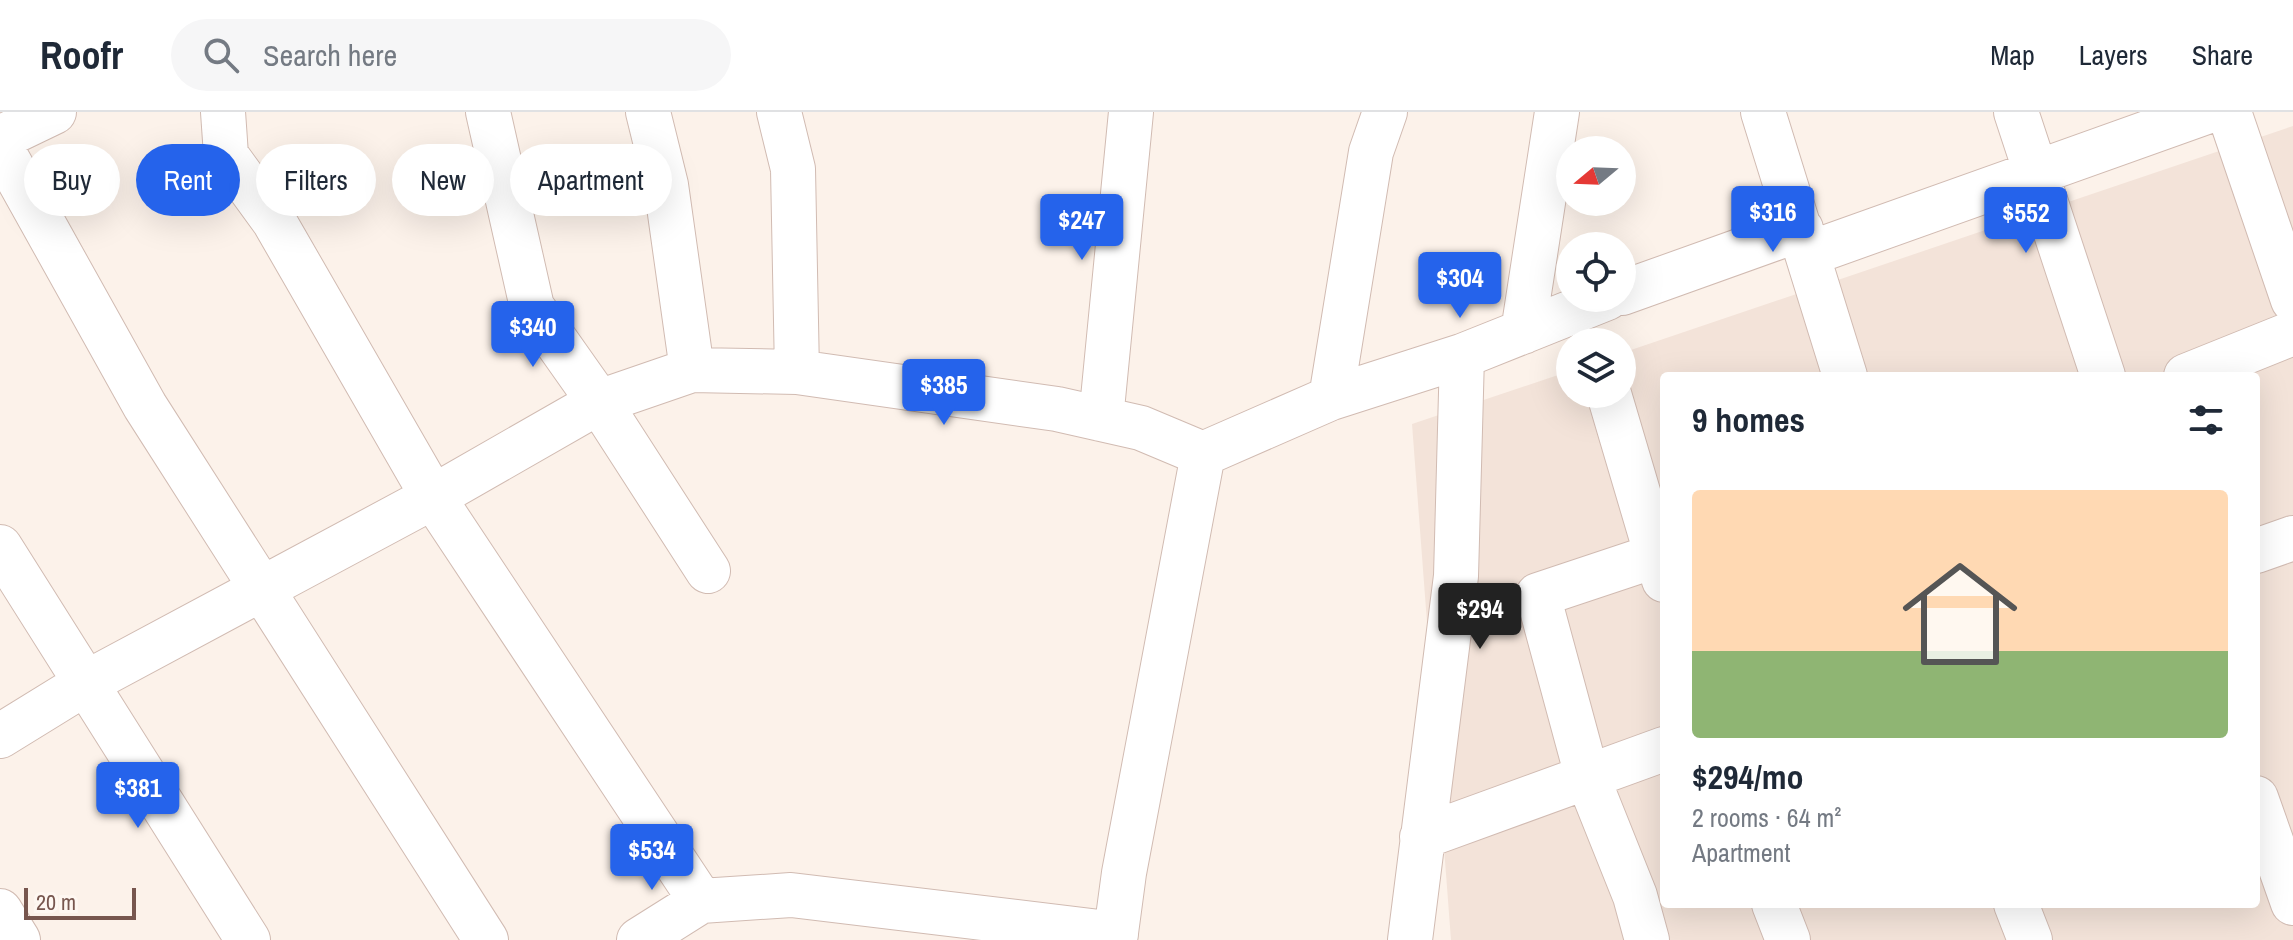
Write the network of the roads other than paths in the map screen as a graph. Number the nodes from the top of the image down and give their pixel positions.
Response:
1 (54, 112) edge
2 (223, 112) edge
3 (488, 112) edge
4 (648, 112) edge
5 (779, 112) edge
6 (1131, 112) edge
7 (1385, 112) edge
8 (1557, 112) edge
9 (1763, 112) edge
10 (2016, 112) edge
11 (2206, 112) edge
12 (2229, 112) edge
13 (0, 138) edge
14 (0, 146) edge
15 (2034, 172) junction
16 (1805, 241) junction
17 (1636, 289) edge
18 (2293, 300) edge
19 (1594, 316) edge
20 (1523, 332) junction
21 (2293, 333) edge
22 (1462, 356) junction
23 (692, 370) junction
24 (797, 372) junction
25 (1844, 372) edge
26 (2102, 372) edge
27 (2196, 372) edge
28 (1331, 398) junction
29 (599, 402) junction
30 (1613, 408) edge
31 (1101, 419) junction
32 (1203, 454) junction
33 (433, 497) junction
34 (2293, 538) edge
35 (0, 547) edge
36 (2260, 550) edge
37 (1660, 557) edge
38 (1660, 564) edge
39 (708, 571) dead end
40 (262, 588) junction
41 (86, 683) junction
42 (0, 736) edge
43 (1660, 750) edge
44 (1587, 776) junction
45 (2260, 809) edge
46 (1422, 837) junction
47 (701, 901) junction
48 (2293, 903) edge
49 (1776, 908) edge
50 (2018, 908) edge
51 (0, 911) edge
52 (1116, 937) edge
53 (18, 940) edge
54 (248, 940) edge
55 (486, 940) edge
56 (639, 940) edge
57 (1410, 940) edge
58 (1647, 940) edge
59 (1788, 940) edge
60 (2030, 940) edge

1 - 13 street
2 - 33 street
3 - 29 street
4 - 23 street
5 - 24 street
6 - 31 street
7 - 28 street
8 - 20 street
9 - 16 street
10 - 15 street
11 - 15 street
12 - 18 street
14 - 40 street
15 - 16 street
15 - 26 street
16 - 17 street
16 - 25 street
19 - 20 street
20 - 22 street
21 - 27 street
22 - 28 street
22 - 46 street
23 - 24 street
23 - 29 street
24 - 31 street
28 - 32 street
29 - 33 street
29 - 39 street
30 - 37 street
31 - 32 street
32 - 52 street
33 - 40 street
33 - 47 street
34 - 36 street
35 - 41 street
38 - 44 street
40 - 41 street
40 - 55 street
41 - 42 street
41 - 54 street
43 - 44 street
44 - 46 street
44 - 58 street
45 - 48 street
46 - 57 street
47 - 52 street
47 - 56 street
49 - 59 street
50 - 60 street
51 - 53 street

